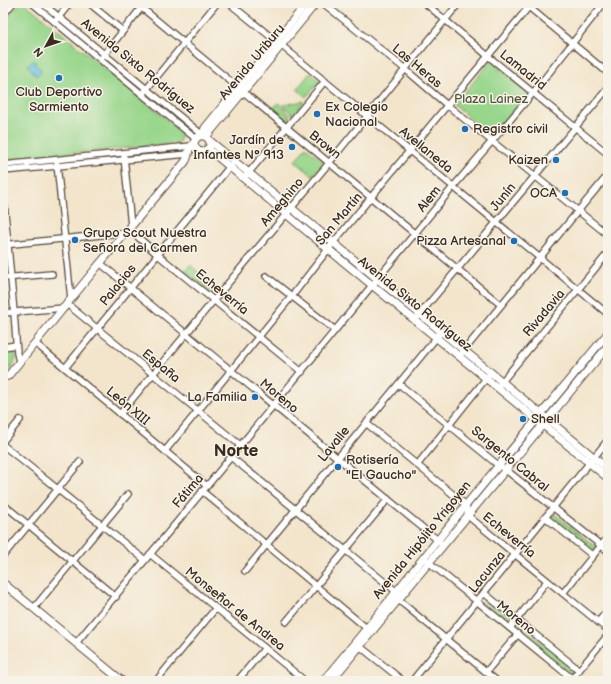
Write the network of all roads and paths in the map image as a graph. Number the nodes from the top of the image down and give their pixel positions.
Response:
1 (13, 3) edge
2 (32, 3) edge
3 (42, 3) edge
4 (70, 3) edge
5 (89, 3) edge
6 (136, 3) edge
7 (217, 3) edge
8 (229, 3) edge
9 (307, 3) edge
10 (316, 3) edge
11 (323, 3) edge
12 (425, 3) edge
13 (459, 3) edge
14 (524, 3) edge
15 (604, 3) edge
16 (143, 5) edge
17 (531, 5) edge
18 (3, 15) edge
19 (59, 17) junction
20 (445, 20) junction
21 (55, 22) junction
22 (123, 31) junction
23 (184, 43) junction
24 (279, 43) junction
25 (572, 43) junction
26 (105, 55) junction
27 (488, 56) junction
28 (100, 60) junction
29 (405, 69) junction
30 (608, 73) edge
31 (325, 81) junction
32 (608, 88) edge
33 (147, 89) junction
34 (241, 89) junction
35 (533, 93) junction
36 (142, 94) junction
37 (447, 105) junction
38 (367, 116) junction
39 (575, 127) junction
40 (286, 128) junction
41 (200, 140) junction
42 (493, 142) junction
43 (410, 151) junction
44 (204, 152) junction
45 (188, 154) junction
46 (608, 154) edge
47 (124, 157) junction
48 (57, 163) junction
49 (329, 163) junction
50 (232, 164) junction
51 (3, 165) edge
52 (3, 172) edge
53 (608, 175) edge
54 (246, 176) junction
55 (536, 176) junction
56 (453, 187) junction
57 (3, 191) edge
58 (371, 198) junction
59 (4, 209) edge
60 (288, 211) junction
61 (578, 211) junction
62 (496, 223) junction
63 (128, 230) junction
64 (415, 234) junction
65 (608, 235) edge
66 (64, 239) junction
67 (5, 244) edge
68 (331, 246) junction
69 (608, 253) edge
70 (158, 254) junction
71 (540, 258) junction
72 (100, 263) junction
73 (457, 269) junction
74 (52, 274) dead end
75 (266, 276) dead end
76 (3, 278) edge
77 (10, 278) junction
78 (378, 279) junction
79 (373, 285) junction
80 (130, 288) junction
81 (578, 290) junction
82 (292, 296) junction
83 (214, 300) junction
84 (67, 304) junction
85 (501, 304) junction
86 (14, 312) junction
87 (3, 313) edge
88 (608, 314) edge
89 (418, 317) junction
90 (97, 328) junction
91 (335, 330) junction
92 (608, 333) edge
93 (186, 334) junction
94 (439, 335) junction
95 (259, 336) junction
96 (35, 343) junction
97 (16, 346) junction
98 (608, 346) edge
99 (3, 347) edge
100 (462, 353) junction
101 (20, 362) junction
102 (581, 366) junction
103 (65, 368) junction
104 (231, 370) junction
105 (587, 371) junction
106 (302, 372) junction
107 (153, 374) junction
108 (488, 376) junction
109 (3, 377) edge
110 (399, 384) junction
111 (499, 384) junction
112 (273, 406) junction
113 (198, 411) junction
114 (120, 414) junction
115 (539, 417) junction
116 (20, 420) dead end
117 (545, 422) junction
118 (366, 423) junction
119 (449, 424) junction
120 (608, 440) edge
121 (3, 442) edge
122 (3, 445) edge
123 (240, 445) junction
124 (165, 451) junction
125 (231, 457) junction
126 (337, 458) junction
127 (592, 460) junction
128 (80, 462) dead end
129 (418, 464) junction
130 (498, 465) junction
131 (608, 469) edge
132 (506, 470) junction
133 (608, 478) edge
134 (207, 486) junction
135 (58, 489) junction
136 (202, 492) junction
137 (128, 494) dead end
138 (388, 499) junction
139 (3, 504) edge
140 (466, 504) junction
141 (553, 508) junction
142 (295, 509) junction
143 (468, 516) junction
144 (545, 517) junction
145 (29, 525) junction
146 (102, 526) junction
147 (608, 537) edge
148 (437, 540) junction
149 (266, 544) junction
150 (444, 545) junction
151 (601, 546) junction
152 (346, 550) junction
153 (608, 551) edge
154 (150, 554) junction
155 (515, 554) junction
156 (3, 556) edge
157 (593, 556) junction
158 (145, 560) junction
159 (426, 560) junction
160 (73, 561) junction
161 (245, 571) dead end
162 (547, 581) junction
163 (3, 583) edge
164 (316, 586) junction
165 (484, 592) junction
166 (563, 593) junction
167 (397, 595) junction
168 (116, 596) junction
169 (477, 601) junction
170 (34, 608) junction
171 (216, 608) junction
172 (608, 610) edge
173 (516, 619) junction
174 (286, 622) dead end
175 (598, 622) junction
176 (510, 628) junction
177 (369, 630) junction
178 (608, 630) edge
179 (518, 634) junction
180 (608, 635) edge
181 (446, 639) junction
182 (76, 643) junction
183 (357, 644) junction
184 (265, 648) junction
185 (579, 670) junction
186 (486, 672) junction
187 (494, 680) edge
188 (572, 680) edge
189 (122, 681) edge
190 (156, 681) edge
191 (237, 681) edge
192 (305, 681) edge
193 (323, 681) edge
194 (331, 681) edge
195 (403, 681) edge
196 (412, 681) edge

1 - 18 street
2 - 21 street, Avenida Sixto Rodríguez
3 - 19 street, Avenida Sixto Rodríguez
4 - 19 street
5 - 22 street
6 - 16 street, Brown
7 - 23 street
8 - 24 street, Avellaneda
9 - 24 main road, Avenida Uriburu
10 - 24 main road, Avenida Uriburu
11 - 29 street, Las Heras
12 - 20 street, Lamadrid
13 - 20 street, Ameghino
14 - 17 street
15 - 25 street, Alem
16 - 22 street
16 - 23 street, Brown
17 - 25 street
17 - 27 street, San Martín
19 - 21 street
19 - 26 street, Avenida Sixto Rodríguez
20 - 27 street, Lamadrid
20 - 29 street, Ameghino
21 - 28 street, Avenida Sixto Rodríguez
22 - 26 street
23 - 33 street
23 - 34 street, Brown
24 - 31 street, Avellaneda
24 - 34 main road, Avenida Uriburu
25 - 30 street
25 - 35 street, Alem
26 - 28 street
26 - 33 street, Avenida Sixto Rodríguez
27 - 35 street, Lamadrid
27 - 37 street, San Martín
28 - 36 street, Avenida Sixto Rodríguez
29 - 37 street, Las Heras
29 - 38 street, Ameghino
31 - 38 street, Avellaneda
31 - 40 street
32 - 39 street, Junín
33 - 36 street
33 - 41 street, Avenida Sixto Rodríguez
34 - 40 street, Brown
34 - 41 main road, Avenida Uriburu
35 - 39 street, Lamadrid
35 - 42 street, Alem
36 - 41 street, Avenida Sixto Rodríguez
37 - 42 street, Las Heras
37 - 43 street, San Martín
38 - 43 street, Avellaneda
38 - 49 street, Ameghino
39 - 46 street, Lamadrid
39 - 55 street, Junín
40 - 49 street, Brown
40 - 54 street
41 - 44 main road
41 - 44 main road, Avenida Sixto Rodríguez
41 - 45 main road
41 - 47 street
41 - 50 main road, Avenida Sixto Rodríguez
42 - 55 street, Las Heras
42 - 56 street, Alem
43 - 56 street, Avellaneda
43 - 58 street, San Martín
44 - 45 main road
44 - 50 main road, Avenida Sixto Rodríguez
45 - 47 street
45 - 63 main road
47 - 48 street
47 - 63 street
48 - 51 street
48 - 52 street
48 - 66 street
49 - 58 street, Brown
49 - 60 street, Ameghino
50 - 54 main road, Avenida Sixto Rodríguez
50 - 70 street, Palacios
53 - 61 street
54 - 60 main road, Avenida Sixto Rodríguez
55 - 61 street, Las Heras
55 - 62 street, Junín
56 - 62 street, Avellaneda
56 - 64 street, Alem
57 - 59 street
58 - 64 street, Brown
58 - 68 street, San Martín
59 - 67 street
60 - 68 main road, Avenida Sixto Rodríguez
60 - 83 street, Ameghino
61 - 65 street, Las Heras
61 - 71 street
62 - 71 street, Avellaneda
62 - 73 street, Junín
63 - 66 street
63 - 70 street, Echeverría
63 - 72 main road
64 - 73 street, Brown
64 - 78 street, Alem
66 - 67 street
66 - 84 street
67 - 77 street
68 - 78 main road, Avenida Sixto Rodríguez
68 - 79 main road, Avenida Sixto Rodríguez
68 - 82 street, San Martín
69 - 81 street, Rivadavia
70 - 80 street, Palacios
70 - 83 street, Echeverría
71 - 81 street, Avellaneda
71 - 85 street
72 - 80 street, Moreno
72 - 84 main road
73 - 85 street, Brown
73 - 89 street, Junín
74 - 77 street
75 - 82 street
76 - 77 street
77 - 86 street
78 - 79 street, Fátima
78 - 89 main road, Avenida Sixto Rodríguez
79 - 89 main road, Avenida Sixto Rodríguez
79 - 91 street, Fátima
80 - 90 street, Palacios
80 - 93 street, Moreno
81 - 88 street, Avellaneda
81 - 111 street, Rivadavia
82 - 91 street
82 - 95 street, San Martín
83 - 93 street, Ameghino
83 - 95 street, Echeverría
84 - 86 street
84 - 90 street, España
84 - 96 main road
85 - 100 street
86 - 87 street
86 - 97 street
89 - 94 main road, Avenida Sixto Rodríguez
90 - 103 street, Palacios
90 - 107 street, España
91 - 106 street, Fátima
92 - 102 main road, Avenida Hipólito Yrigoyen
93 - 104 street, Moreno
93 - 107 street, Ameghino
94 - 100 main road, Avenida Sixto Rodríguez
94 - 110 street, Lavalle
95 - 104 street, San Martín
95 - 106 street, Echeverría
96 - 101 main road
96 - 103 street, León XIII
97 - 99 street
97 - 101 street
98 - 105 main road, Avenida Hipólito Yrigoyen
100 - 108 main road, Avenida Sixto Rodríguez
101 - 109 main road
102 - 105 main road
102 - 115 main road, Avenida Hipólito Yrigoyen
103 - 114 street, León XIII
104 - 112 street, Moreno
104 - 113 street, San Martín
105 - 117 main road, Avenida Hipólito Yrigoyen
106 - 112 street, Fátima
107 - 113 street, España
107 - 114 street, Ameghino
108 - 111 main road, Avenida Sixto Rodríguez
108 - 119 street
110 - 118 street, Lavalle
110 - 119 street, Sargento Cabral
111 - 115 main road, Avenida Sixto Rodríguez
112 - 123 street, Fátima
112 - 126 street, Moreno
113 - 123 street, España
113 - 124 street, San Martín
114 - 124 street, León XIII
115 - 117 main road, Avenida Sixto Rodríguez
115 - 130 main road, Avenida Hipólito Yrigoyen
116 - 121 street
117 - 127 main road, Avenida Sixto Rodríguez
117 - 132 main road, Avenida Hipólito Yrigoyen
118 - 126 street, Lavalle
118 - 129 street
119 - 129 street
119 - 130 street, Sargento Cabral
120 - 127 street, Lacunza
122 - 135 street
123 - 125 street, Fátima
124 - 134 street, León XIII
125 - 134 street, Fátima
125 - 142 street
126 - 138 street, Moreno
126 - 142 street, Lavalle
127 - 131 main road, Avenida Sixto Rodríguez
127 - 133 main road, Avenida Sixto Rodríguez
127 - 141 street, Lacunza
128 - 135 street
129 - 140 street
130 - 132 street, Sargento Cabral
130 - 140 main road, Avenida Hipólito Yrigoyen
132 - 141 street, Sargento Cabral
132 - 143 main road, Avenida Hipólito Yrigoyen
134 - 136 street, Fátima
135 - 145 street
135 - 146 street
136 - 149 street
136 - 154 street, Fátima
137 - 146 street
138 - 148 street, Moreno
138 - 152 street
139 - 145 street
140 - 143 street, Echeverría
140 - 148 main road, Avenida Hipólito Yrigoyen
141 - 144 street, Lacunza
141 - 151 street, Sargento Cabral
142 - 149 street, Lavalle
142 - 152 street
143 - 150 main road, Avenida Hipólito Yrigoyen
143 - 155 street, Echeverría
144 - 155 street, Lacunza
144 - 157 street
145 - 156 street
145 - 160 street
146 - 158 street
146 - 160 street
147 - 151 street
148 - 150 street, Moreno
148 - 159 main road, Avenida Hipólito Yrigoyen
149 - 161 street, Lavalle
149 - 164 street
150 - 159 main road, Avenida Hipólito Yrigoyen
151 - 153 street, Sargento Cabral
151 - 157 street
152 - 164 street
152 - 167 street
154 - 158 street, Fátima
154 - 171 street, Monseñor de Andrea
155 - 162 street, Echeverría
155 - 165 street, Lacunza
157 - 166 street
158 - 168 street, Fátima
159 - 167 main road, Avenida Hipólito Yrigoyen
159 - 169 street, Moreno
160 - 168 street
160 - 170 street
162 - 166 street, Echeverría
162 - 173 street
163 - 170 main road
164 - 174 street
164 - 177 street
165 - 169 street, Lacunza
165 - 173 street, Moreno
166 - 175 street, Echeverría
167 - 177 main road, Avenida Hipólito Yrigoyen
167 - 181 street
168 - 182 street, Fátima
169 - 176 street, Moreno
169 - 181 street, Lacunza
170 - 182 main road
171 - 184 street, Monseñor de Andrea
171 - 190 street
172 - 175 street
173 - 176 street
173 - 185 street, Moreno
175 - 178 street, Echeverría
176 - 179 street, Moreno
177 - 183 main road, Avenida Hipólito Yrigoyen
179 - 186 street
179 - 188 street, Moreno
180 - 185 street
181 - 186 street
181 - 196 street, Lacunza
182 - 189 main road
183 - 193 main road, Avenida Hipólito Yrigoyen
183 - 194 main road, Avenida Hipólito Yrigoyen
183 - 195 street
184 - 191 street
184 - 192 street, Monseñor de Andrea
185 - 188 street
186 - 187 street

